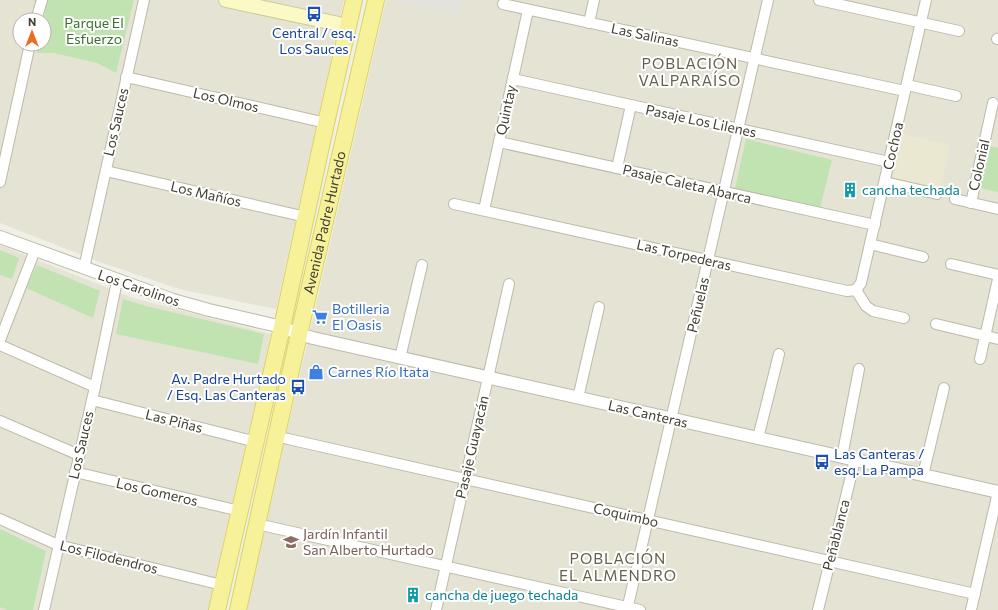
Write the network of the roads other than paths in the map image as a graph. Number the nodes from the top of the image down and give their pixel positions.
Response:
1 (42, 0) edge
2 (144, 0) edge
3 (226, 0) edge
4 (354, 0) edge
5 (376, 0) edge
6 (594, 0) edge
7 (768, 0) edge
8 (819, 0) edge
9 (926, 0) edge
10 (503, 4) dead end
11 (528, 10) junction
12 (38, 12) edge
13 (589, 23) junction
14 (921, 23) junction
15 (348, 26) junction
16 (958, 31) dead end
17 (366, 47) junction
18 (28, 52) edge
19 (755, 59) junction
20 (126, 77) junction
21 (513, 79) junction
22 (906, 88) junction
23 (956, 96) dead end
24 (991, 103) edge
25 (631, 105) junction
26 (326, 123) junction
27 (738, 129) junction
28 (499, 142) junction
29 (889, 162) junction
30 (617, 168) junction
31 (106, 171) junction
32 (0, 182) edge
33 (885, 182) junction
34 (724, 192) junction
35 (937, 194) dead end
36 (956, 199) dead end
37 (971, 203) junction
38 (454, 204) dead end
39 (484, 210) junction
40 (998, 210) edge
41 (306, 217) junction
42 (875, 225) junction
43 (0, 237) edge
44 (870, 244) junction
45 (35, 250) junction
46 (924, 257) dead end
47 (708, 260) junction
48 (951, 264) dead end
49 (422, 265) dead end
50 (84, 268) junction
51 (998, 275) edge
52 (998, 279) edge
53 (117, 280) junction
54 (510, 284) dead end
55 (856, 290) junction
56 (599, 307) dead end
57 (904, 318) dead end
58 (936, 324) dead end
59 (282, 327) junction
60 (299, 334) junction
61 (985, 336) junction
62 (998, 339) edge
63 (0, 340) edge
64 (0, 345) edge
65 (779, 354) dead end
66 (400, 358) junction
67 (980, 359) dead end
68 (859, 370) dead end
69 (488, 378) junction
70 (95, 387) junction
71 (944, 388) dead end
72 (578, 398) junction
73 (92, 400) junction
74 (671, 419) junction
75 (0, 421) edge
76 (276, 436) junction
77 (758, 438) junction
78 (256, 442) junction
79 (79, 455) junction
80 (842, 457) junction
81 (856, 460) junction
82 (75, 472) junction
83 (923, 475) junction
84 (465, 478) junction
85 (998, 492) edge
86 (240, 511) junction
87 (0, 519) edge
88 (648, 520) junction
89 (257, 524) junction
90 (58, 545) junction
91 (829, 561) junction
92 (446, 566) junction
93 (222, 585) junction
94 (975, 594) junction
95 (627, 609) edge
96 (44, 610) edge
97 (217, 610) edge
98 (238, 610) edge
99 (436, 610) edge
100 (640, 610) edge
101 (818, 610) edge
102 (971, 610) edge

1 - 12 street
2 - 20 street, Los Sauces
3 - 15 main road
4 - 15 main road, Avenida Padre Hurtado
5 - 17 main road, Avenida Padre Hurtado
6 - 13 street
7 - 19 street, Peñuelas
8 - 14 street
9 - 14 street, Cochoa
10 - 11 street, Las Salinas
11 - 13 street, Las Salinas
11 - 21 street, Quintay
13 - 19 street, Las Salinas
14 - 16 street
14 - 22 street, Cochoa
15 - 17 main road
15 - 26 main road, Avenida Padre Hurtado
17 - 60 main road, Avenida Padre Hurtado
18 - 32 street
19 - 22 street, Las Salinas
19 - 27 street, Peñuelas
20 - 26 street, Los Olmos
20 - 31 street, Los Sauces
21 - 25 street, Pasaje Los Lilenes
21 - 28 street, Quintay
22 - 23 street, Las Salinas
22 - 29 street, Cochoa
24 - 37 street, Colonial
25 - 27 street, Pasaje Los Lilenes
25 - 30 street
26 - 41 main road, Avenida Padre Hurtado
27 - 29 street, Pasaje Los Lilenes
27 - 34 street, Peñuelas
28 - 30 street, Pasaje Caleta Abarca
28 - 39 street, Quintay
29 - 33 street, Cochoa
30 - 34 street, Pasaje Caleta Abarca
31 - 41 street, Los Mañíos
31 - 50 street, Los Sauces
33 - 35 street
33 - 42 street, Cochoa
34 - 42 street, Pasaje Caleta Abarca
34 - 47 street, Peñuelas
36 - 37 street
37 - 40 street
38 - 39 street, Las Torpederas
39 - 47 street, Las Torpederas
41 - 59 main road, Avenida Padre Hurtado
42 - 44 street, Cochoa
43 - 45 street, Los Carolinos
44 - 46 street
44 - 55 street, Cochoa
45 - 50 street, Los Carolinos
45 - 63 street
47 - 55 street, Las Torpederas
47 - 74 street, Peñuelas
48 - 51 street
49 - 66 street
50 - 53 street, Los Carolinos
52 - 61 street
53 - 59 street, Los Carolinos
53 - 70 street, Los Sauces
54 - 69 street, Pasaje Guayacán
55 - 57 street
56 - 72 street
58 - 61 street
59 - 60 street, Los Carolinos
59 - 78 main road, Avenida Padre Hurtado
60 - 66 street, Las Canteras
60 - 76 main road, Avenida Padre Hurtado
61 - 62 street
61 - 67 street
64 - 70 street
65 - 77 street
66 - 69 street, Las Canteras
68 - 80 street
69 - 72 street, Las Canteras
69 - 84 street, Pasaje Guayacán
70 - 73 street, Los Sauces
71 - 83 street
72 - 74 street, Las Canteras
73 - 78 street, Las Piñas
73 - 79 street, Los Sauces
74 - 77 street, Las Canteras
74 - 88 street, Peñuelas
75 - 79 street
76 - 84 street, Coquimbo
76 - 89 main road, Avenida Padre Hurtado
77 - 80 street, Las Canteras
78 - 86 main road, Avenida Padre Hurtado
79 - 82 street, Los Sauces
80 - 81 street, Las Canteras
81 - 83 street, Las Canteras
81 - 91 street, Peñablanca
82 - 86 street, Los Gomeros
82 - 90 street, Los Sauces
83 - 85 street, Las Canteras
84 - 88 street, Coquimbo
84 - 92 street, Pasaje Guayacán
85 - 94 street
86 - 93 main road, Avenida Padre Hurtado
87 - 90 street, Los Filodendros
88 - 91 street, Coquimbo
88 - 95 street, Peñuelas
89 - 92 street
89 - 98 main road, Avenida Padre Hurtado
90 - 93 street, Los Filodendros
90 - 96 street, Los Sauces
91 - 94 street, Coquimbo
91 - 101 street, Peñablanca
92 - 95 street
92 - 99 street, Pasaje Guayacán
93 - 97 main road, Avenida Padre Hurtado
94 - 102 street
95 - 100 street

